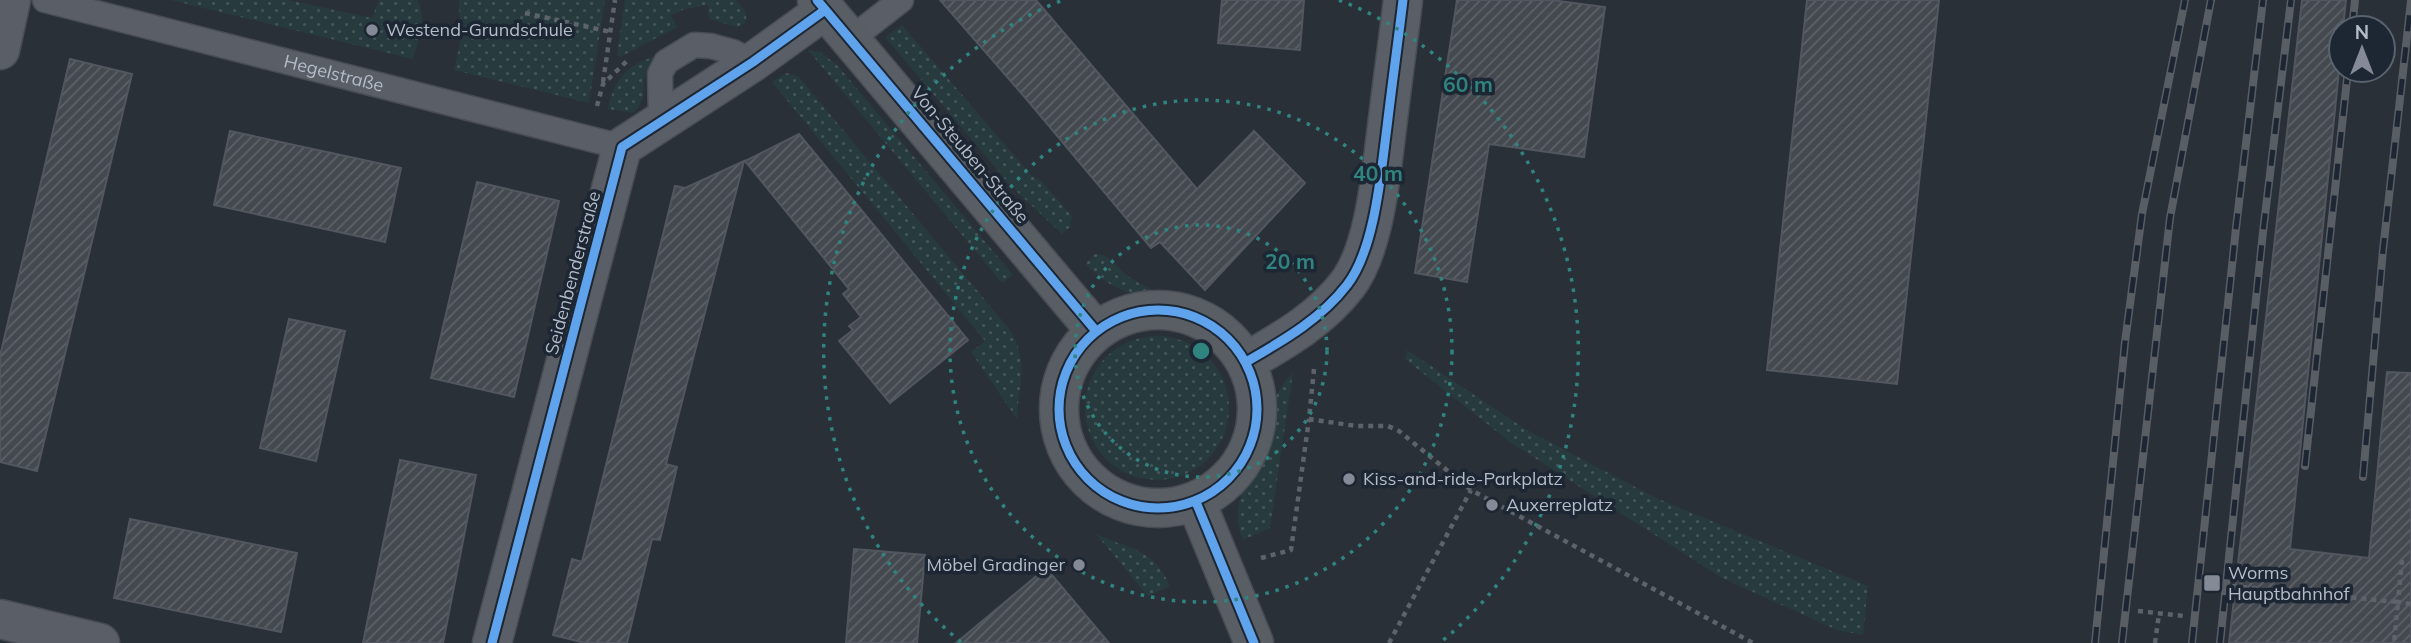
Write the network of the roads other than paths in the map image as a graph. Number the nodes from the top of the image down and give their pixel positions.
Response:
1 (11, 0) edge
2 (45, 0) edge
3 (901, 0) edge
4 (1403, 0) edge
5 (821, 5) edge
6 (851, 39) junction
7 (0, 50) edge
8 (622, 147) junction
9 (1096, 331) junction
10 (1245, 362) junction
11 (1196, 502) junction
12 (0, 619) edge
13 (100, 643) edge
14 (492, 643) edge
15 (1254, 643) edge

1 - 7 street
2 - 8 lane, Hegelstraße
3 - 6 lane
4 - 10 street
5 - 6 street, Von-Steuben-Straße
5 - 8 street
6 - 9 street, Von-Steuben-Straße
8 - 14 street, Seidenbenderstraße
9 - 10 street
9 - 11 street
10 - 11 street
11 - 15 street
12 - 13 street

